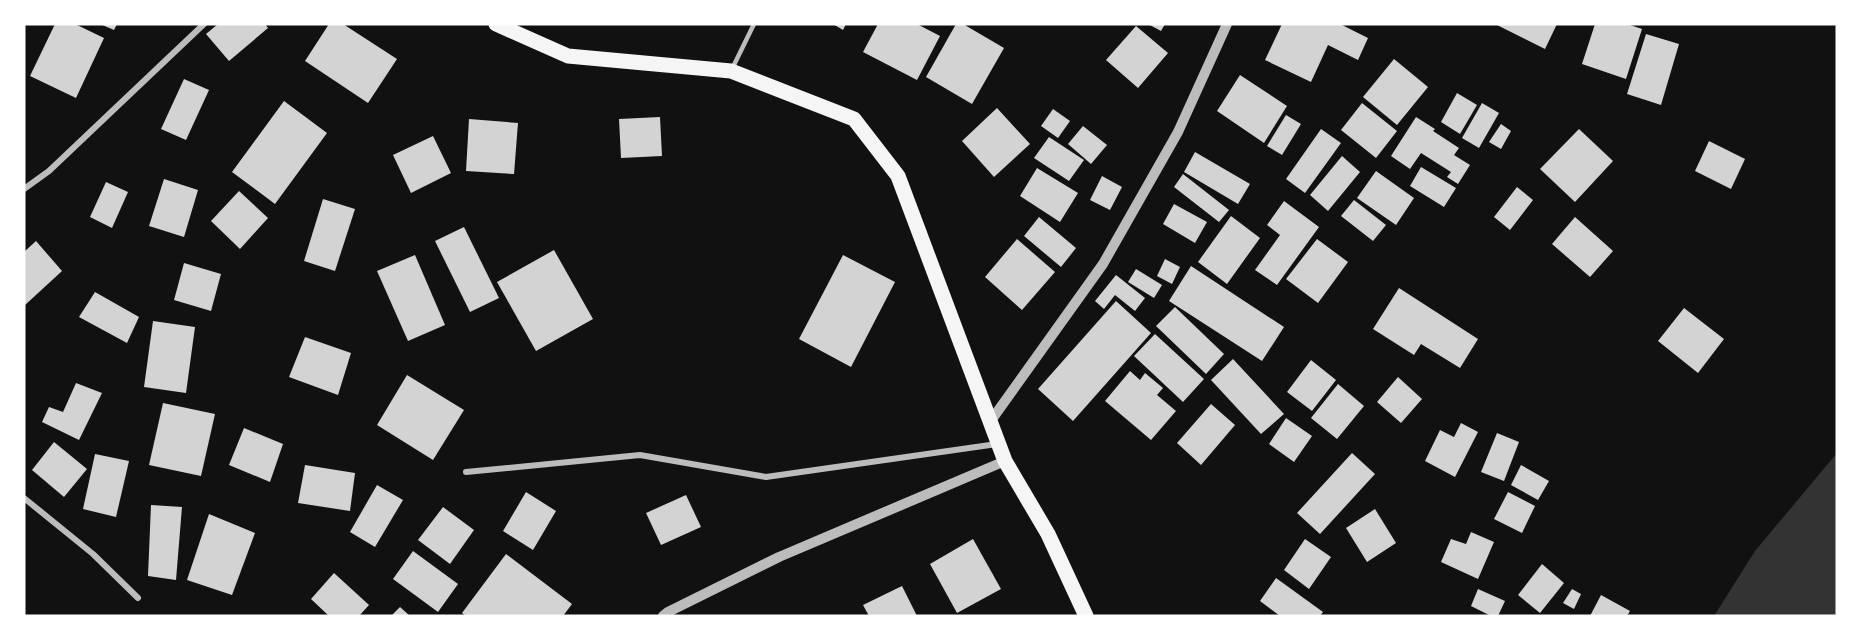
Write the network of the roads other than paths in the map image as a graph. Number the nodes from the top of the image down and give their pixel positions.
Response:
1 (204, 24) edge
2 (496, 24) edge
3 (754, 24) edge
4 (1227, 24) edge
5 (731, 71) junction
6 (24, 189) edge
7 (990, 422) junction
8 (998, 444) junction
9 (1005, 461) junction
10 (466, 472) dead end
11 (24, 498) edge
12 (138, 598) dead end
13 (663, 616) edge
14 (1086, 616) edge

1 - 6 street
2 - 5 main road
3 - 5 lane
4 - 7 street
5 - 7 main road
7 - 8 main road
8 - 9 main road
8 - 10 street
9 - 13 street
9 - 14 main road
11 - 12 street

